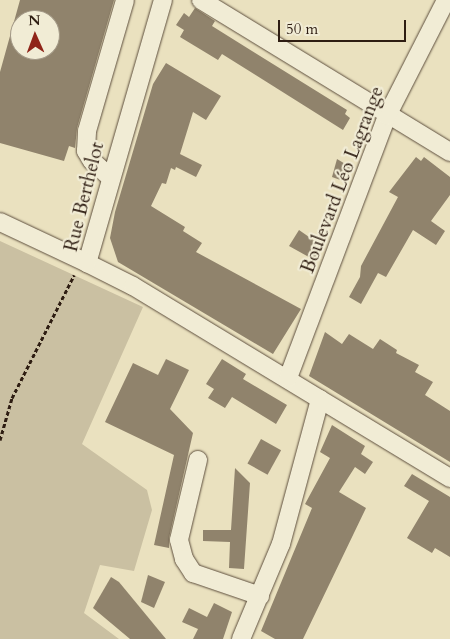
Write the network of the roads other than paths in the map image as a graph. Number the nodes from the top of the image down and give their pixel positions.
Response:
1 (125, 0) edge
2 (163, 0) edge
3 (201, 0) edge
4 (446, 0) edge
5 (387, 116) junction
6 (450, 152) edge
7 (111, 178) junction
8 (0, 222) edge
9 (84, 262) junction
10 (288, 378) junction
11 (320, 399) junction
12 (198, 460) dead end
13 (450, 478) edge
14 (260, 596) junction
15 (241, 639) edge

1 - 7 street
2 - 7 street, Rue Berthelot
3 - 5 street
4 - 5 street, Boulevard Léo Lagrange
5 - 6 street
5 - 10 street, Boulevard Léo Lagrange
7 - 9 street, Rue Berthelot
8 - 9 street
9 - 10 street, Rue Berthelot
10 - 11 street, Rue Berthelot
11 - 13 street, Rue Berthelot
11 - 14 street
12 - 14 street
14 - 15 street

